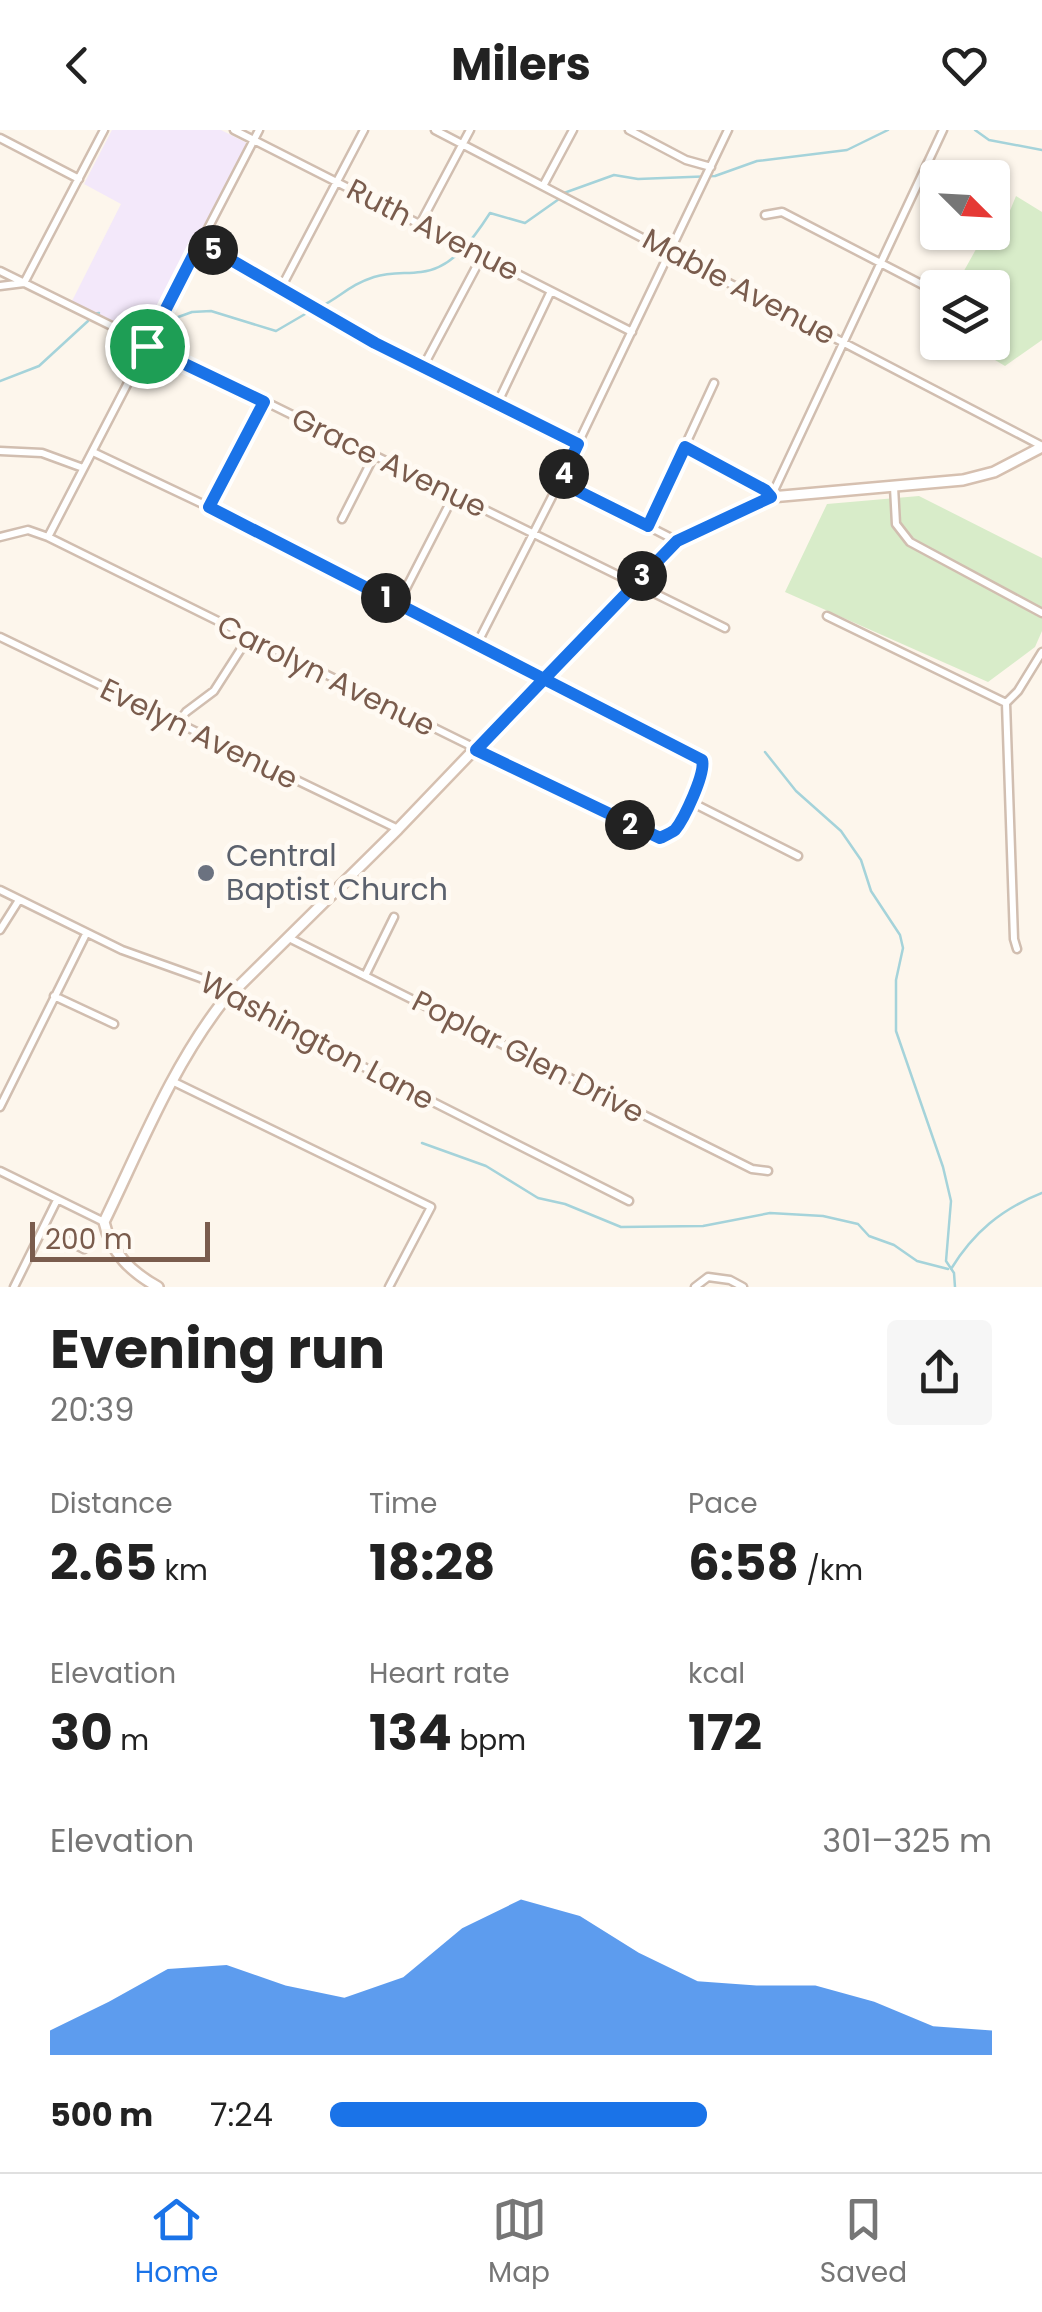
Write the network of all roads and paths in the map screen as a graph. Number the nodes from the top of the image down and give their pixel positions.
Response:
1 (104, 130) edge
2 (234, 130) edge
3 (259, 130) edge
4 (364, 130) edge
5 (435, 130) edge
6 (470, 130) edge
7 (573, 130) edge
8 (629, 130) edge
9 (728, 130) edge
10 (943, 130) edge
11 (0, 138) edge
12 (254, 139) junction
13 (462, 144) junction
14 (708, 173) junction
15 (79, 179) junction
16 (337, 181) junction
17 (543, 186) junction
18 (765, 215) dead end
19 (420, 224) junction
20 (200, 242) junction
21 (670, 250) junction
22 (482, 256) junction
23 (881, 262) junction
24 (0, 271) edge
25 (24, 283) junction
26 (920, 283) edge
27 (0, 286) edge
28 (281, 288) junction
29 (551, 291) junction
30 (632, 332) junction
31 (843, 341) junction
32 (147, 346) junction
33 (423, 367) junction
34 (714, 383) dead end
35 (264, 402) junction
36 (498, 403) junction
37 (578, 444) junction
38 (1042, 446) edge
39 (685, 447) junction
40 (0, 450) edge
41 (93, 452) junction
42 (374, 456) junction
43 (83, 468) junction
44 (560, 482) junction
45 (894, 487) junction
46 (454, 495) junction
47 (771, 497) junction
48 (209, 507) junction
49 (342, 519) dead end
50 (648, 526) junction
51 (533, 534) junction
52 (0, 537) edge
53 (48, 537) junction
54 (677, 541) junction
55 (634, 584) junction
56 (398, 604) junction
57 (1042, 613) edge
58 (827, 616) dead end
59 (725, 628) dead end
60 (0, 638) edge
61 (248, 638) junction
62 (477, 644) junction
63 (1042, 652) edge
64 (544, 679) junction
65 (1006, 703) junction
66 (177, 724) junction
67 (476, 750) junction
68 (690, 800) junction
69 (398, 829) junction
70 (798, 856) dead end
71 (0, 890) edge
72 (19, 900) junction
73 (394, 917) dead end
74 (0, 930) edge
75 (86, 934) junction
76 (289, 938) junction
77 (1017, 948) dead end
78 (365, 976) junction
79 (234, 990) junction
80 (54, 996) junction
81 (114, 1024) dead end
82 (172, 1081) junction
83 (0, 1107) edge
84 (0, 1171) edge
85 (768, 1171) dead end
86 (58, 1200) junction
87 (629, 1201) dead end
88 (104, 1222) junction
89 (43, 1228) junction
90 (84, 1249) dead end
91 (141, 1283) edge
92 (14, 1287) edge
93 (158, 1287) edge
94 (389, 1287) edge
95 (695, 1287) edge
96 (743, 1287) edge

1 - 15 street
2 - 12 street, Ruth Avenue
3 - 12 street
4 - 16 street
5 - 13 street, Mable Avenue
6 - 13 street
7 - 17 street
8 - 14 street
9 - 14 street
10 - 23 street
11 - 15 street
12 - 16 street, Ruth Avenue
12 - 20 street
13 - 17 street, Mable Avenue
13 - 19 street
14 - 21 street
15 - 25 street
16 - 19 street, Ruth Avenue
16 - 28 street
17 - 21 street, Mable Avenue
18 - 23 street
19 - 22 street, Ruth Avenue
20 - 28 street
20 - 32 street
21 - 30 street
21 - 31 street, Mable Avenue
22 - 29 street, Ruth Avenue
22 - 33 street
23 - 26 street
23 - 31 street
24 - 25 street, Grace Avenue
25 - 27 street
25 - 32 street, Grace Avenue
28 - 33 street
29 - 30 street, Ruth Avenue
29 - 36 street
30 - 37 street
31 - 38 street, Mable Avenue
31 - 47 street
32 - 35 street, Grace Avenue
32 - 41 street
33 - 36 street
34 - 39 street
35 - 42 street, Grace Avenue
35 - 48 street
36 - 37 street
37 - 44 street
38 - 45 street
39 - 47 street
39 - 50 street
40 - 43 street
41 - 43 street
41 - 48 street
42 - 46 street, Grace Avenue
42 - 49 street
43 - 53 street
44 - 50 street
44 - 51 street
45 - 47 street
45 - 57 street
46 - 51 street, Grace Avenue
46 - 56 street
47 - 54 street
48 - 56 street
50 - 54 street
51 - 55 street, Grace Avenue
51 - 62 street
52 - 53 street, Carolyn Avenue
53 - 61 street, Carolyn Avenue
54 - 55 street
55 - 59 street, Grace Avenue
55 - 64 street
56 - 62 street
58 - 65 street
60 - 66 street, Evelyn Avenue
61 - 66 street
61 - 67 street, Carolyn Avenue
62 - 64 street
63 - 65 street
64 - 67 street
64 - 68 street
65 - 77 street
66 - 69 street, Evelyn Avenue
67 - 68 street, Carolyn Avenue
67 - 69 street
68 - 70 street
69 - 76 street
71 - 72 street, Washington Lane
72 - 74 street
72 - 75 street, Washington Lane
73 - 78 street
75 - 79 street, Washington Lane
75 - 80 street
76 - 78 street, Poplar Glen Drive
76 - 79 street
78 - 85 street, Poplar Glen Drive
79 - 82 street
79 - 87 street, Washington Lane
80 - 81 street
80 - 83 street
82 - 88 street
82 - 94 street
84 - 86 street
86 - 88 street
86 - 89 street
88 - 91 street
89 - 90 street
89 - 92 street
91 - 93 street
95 - 96 street

